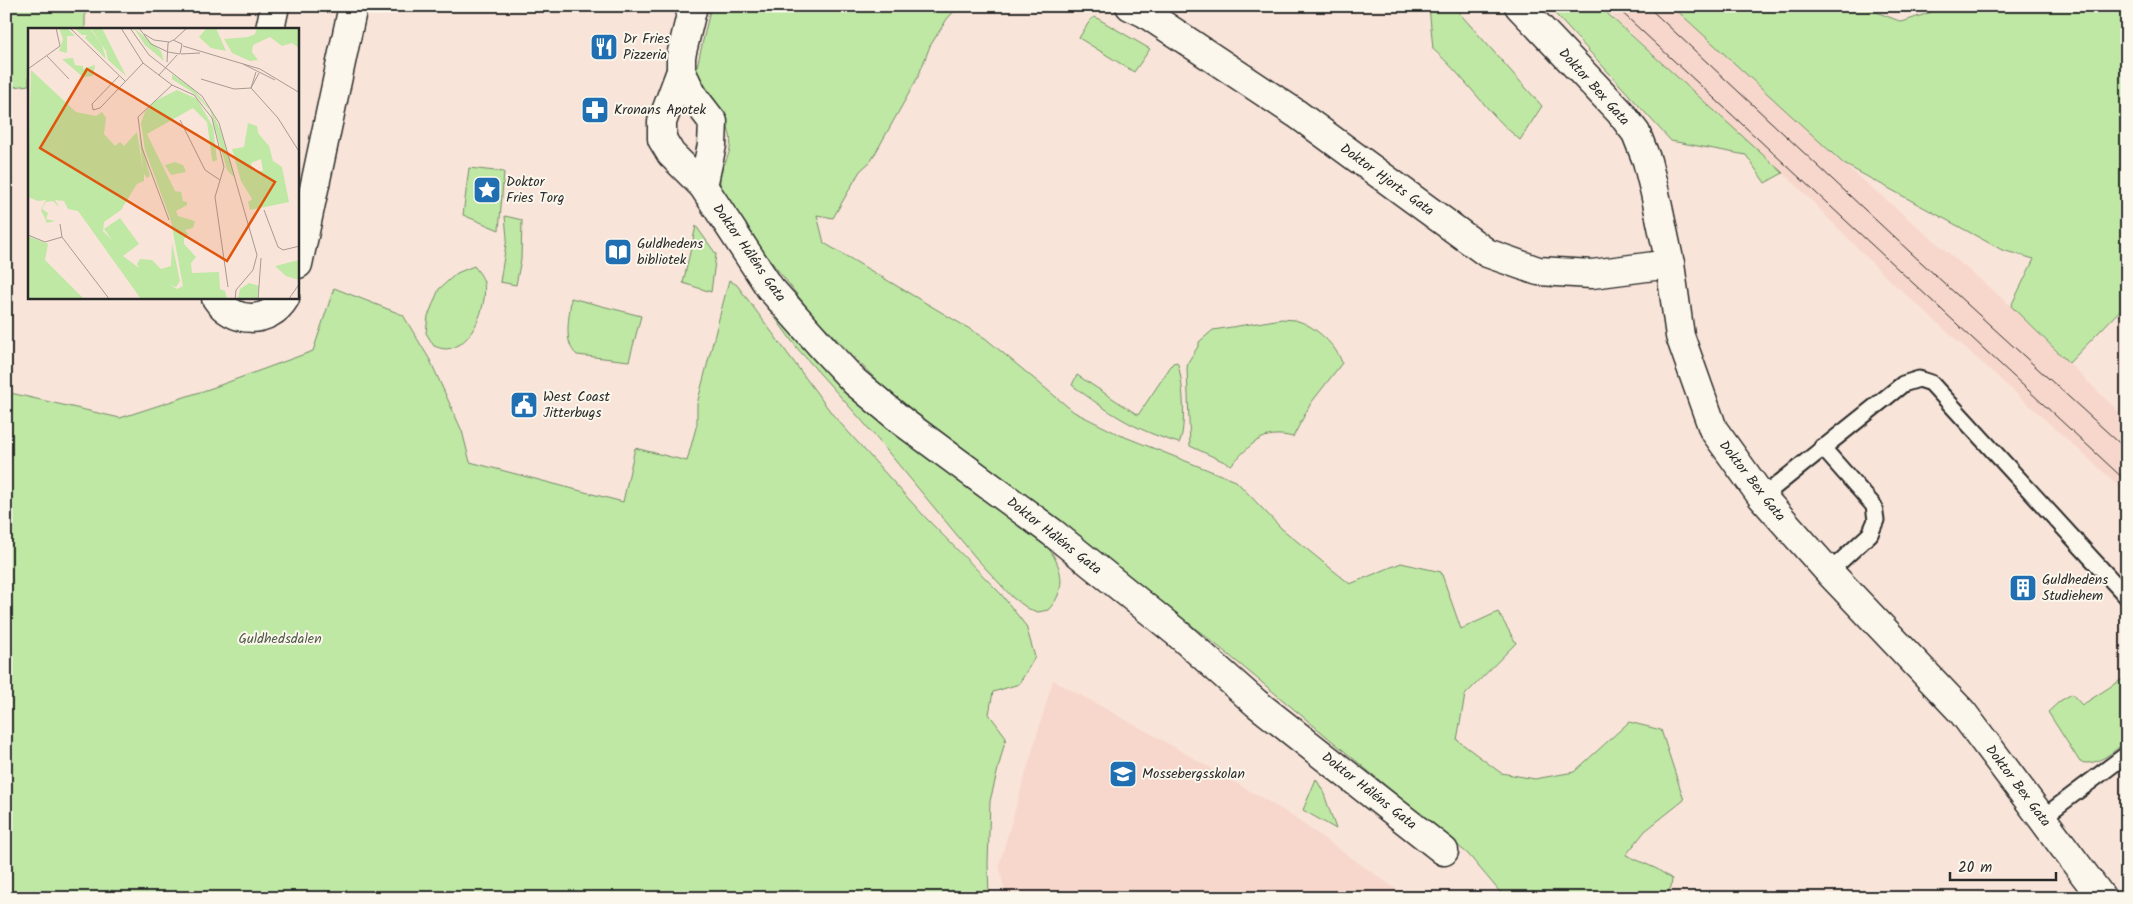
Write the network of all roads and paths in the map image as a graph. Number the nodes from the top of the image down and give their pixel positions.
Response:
1 (275, 6) edge
2 (353, 6) edge
3 (693, 6) edge
4 (1130, 6) edge
5 (1520, 6) edge
6 (270, 28) edge
7 (681, 71) junction
8 (703, 186) junction
9 (299, 259) edge
10 (1670, 264) junction
11 (217, 299) edge
12 (284, 299) edge
13 (1822, 447) junction
14 (1762, 497) junction
15 (1829, 572) junction
16 (2127, 597) edge
17 (2127, 754) edge
18 (2042, 818) junction
19 (1444, 851) dead end
20 (2102, 898) edge

1 - 6 street
2 - 9 street
3 - 7 street, Doktor Håléns Gata
4 - 10 street, Doktor Hjorts Gata
5 - 10 street, Doktor Bex Gata
7 - 8 street
7 - 8 street, Doktor Håléns Gata
8 - 19 street, Doktor Håléns Gata
10 - 14 street, Doktor Bex Gata
11 - 12 street
13 - 14 lane
13 - 15 lane
13 - 16 lane
14 - 15 street, Doktor Bex Gata
15 - 18 street, Doktor Bex Gata
17 - 18 lane
18 - 20 street, Doktor Bex Gata

